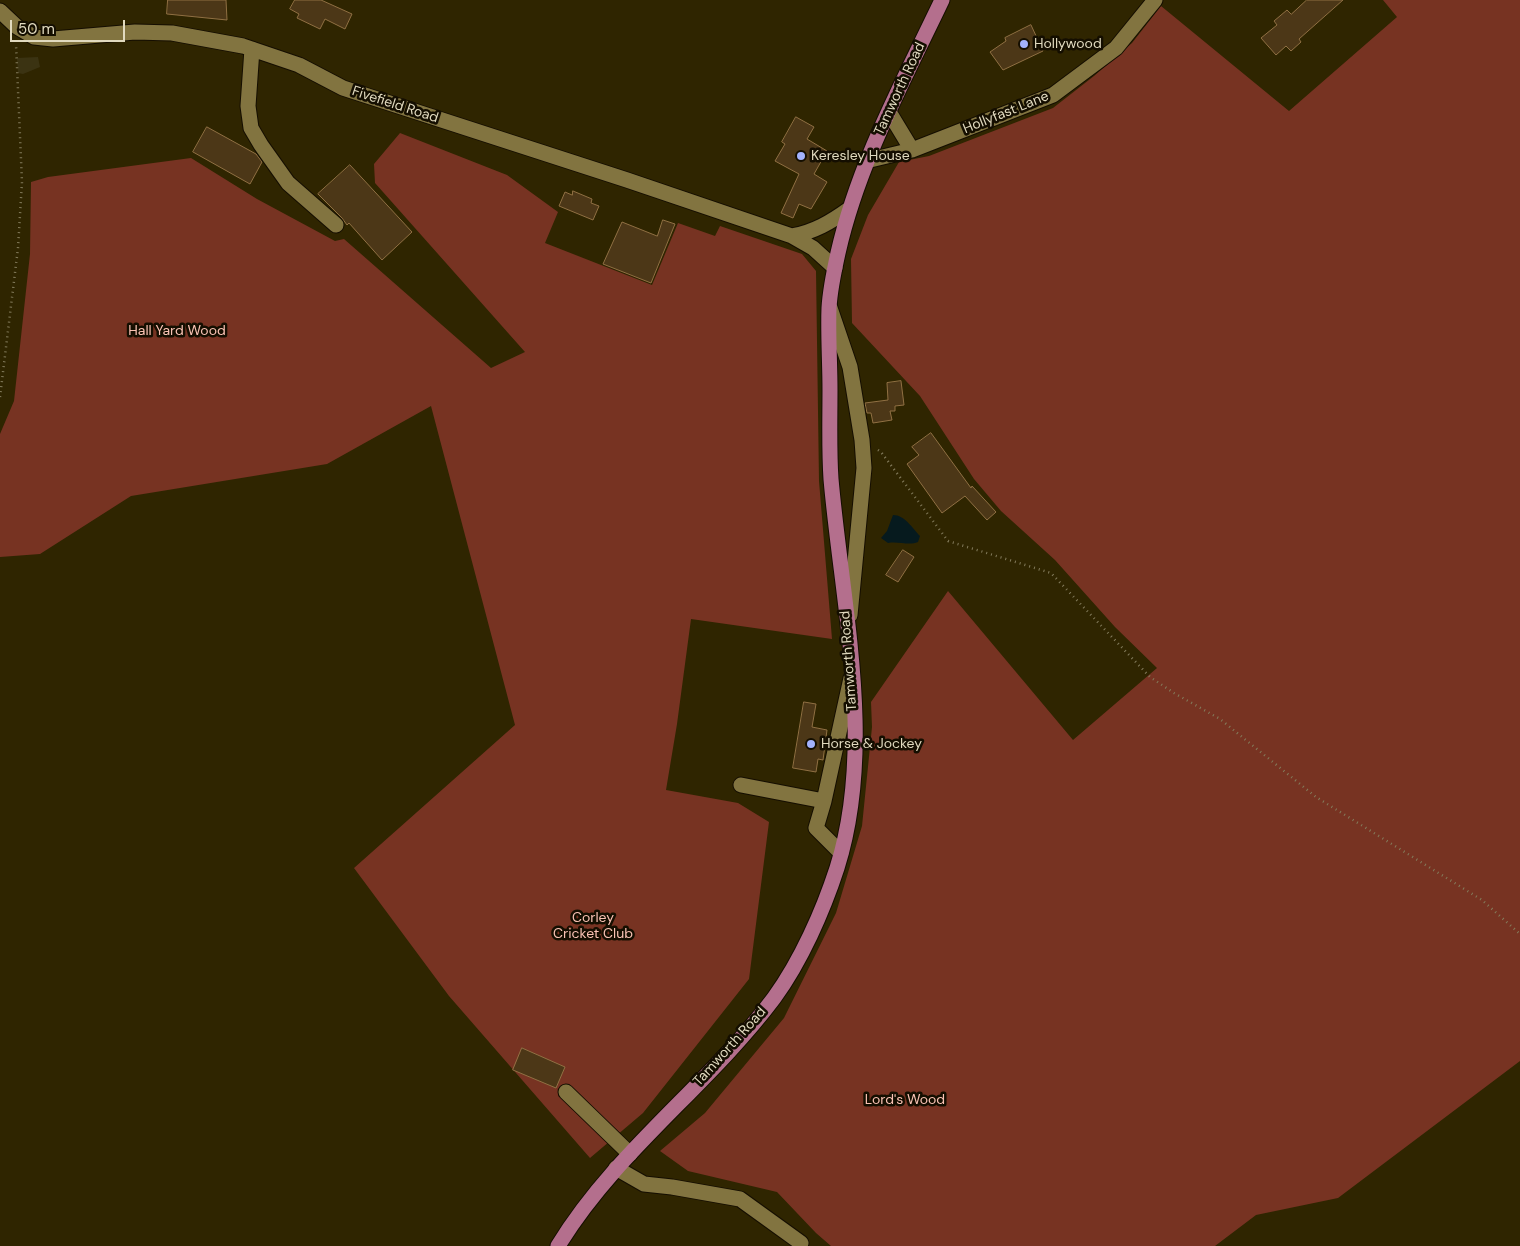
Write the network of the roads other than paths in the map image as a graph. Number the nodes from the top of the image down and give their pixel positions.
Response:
1 (942, 0) edge
2 (1155, 0) edge
3 (0, 11) edge
4 (252, 49) junction
5 (889, 112) junction
6 (912, 150) junction
7 (866, 161) junction
8 (849, 209) junction
9 (336, 225) dead end
10 (792, 236) junction
11 (835, 268) junction
12 (829, 306) junction
13 (848, 636) junction
14 (852, 675) junction
15 (742, 785) dead end
16 (824, 801) junction
17 (841, 853) junction
18 (566, 1092) dead end
19 (630, 1154) junction
20 (616, 1168) junction
21 (801, 1243) dead end
22 (558, 1246) edge

1 - 5 main road, Tamworth Road
2 - 6 street, Hollyfast Lane
3 - 4 street, Fivefield Road
4 - 9 street
4 - 10 street, Fivefield Road
5 - 6 street
5 - 7 main road, Tamworth Road
6 - 7 street, Hollyfast Lane
7 - 8 main road, Tamworth Road
8 - 10 street
8 - 11 main road, Tamworth Road
10 - 11 street, Fivefield Road
11 - 12 main road, Tamworth Road
12 - 13 main road, Tamworth Road
12 - 13 street
13 - 14 main road, Tamworth Road
14 - 16 street
14 - 17 main road, Tamworth Road
15 - 16 street
16 - 17 street
17 - 19 main road, Tamworth Road
18 - 19 street
19 - 20 main road, Tamworth Road
20 - 21 street
20 - 22 main road, Tamworth Road

